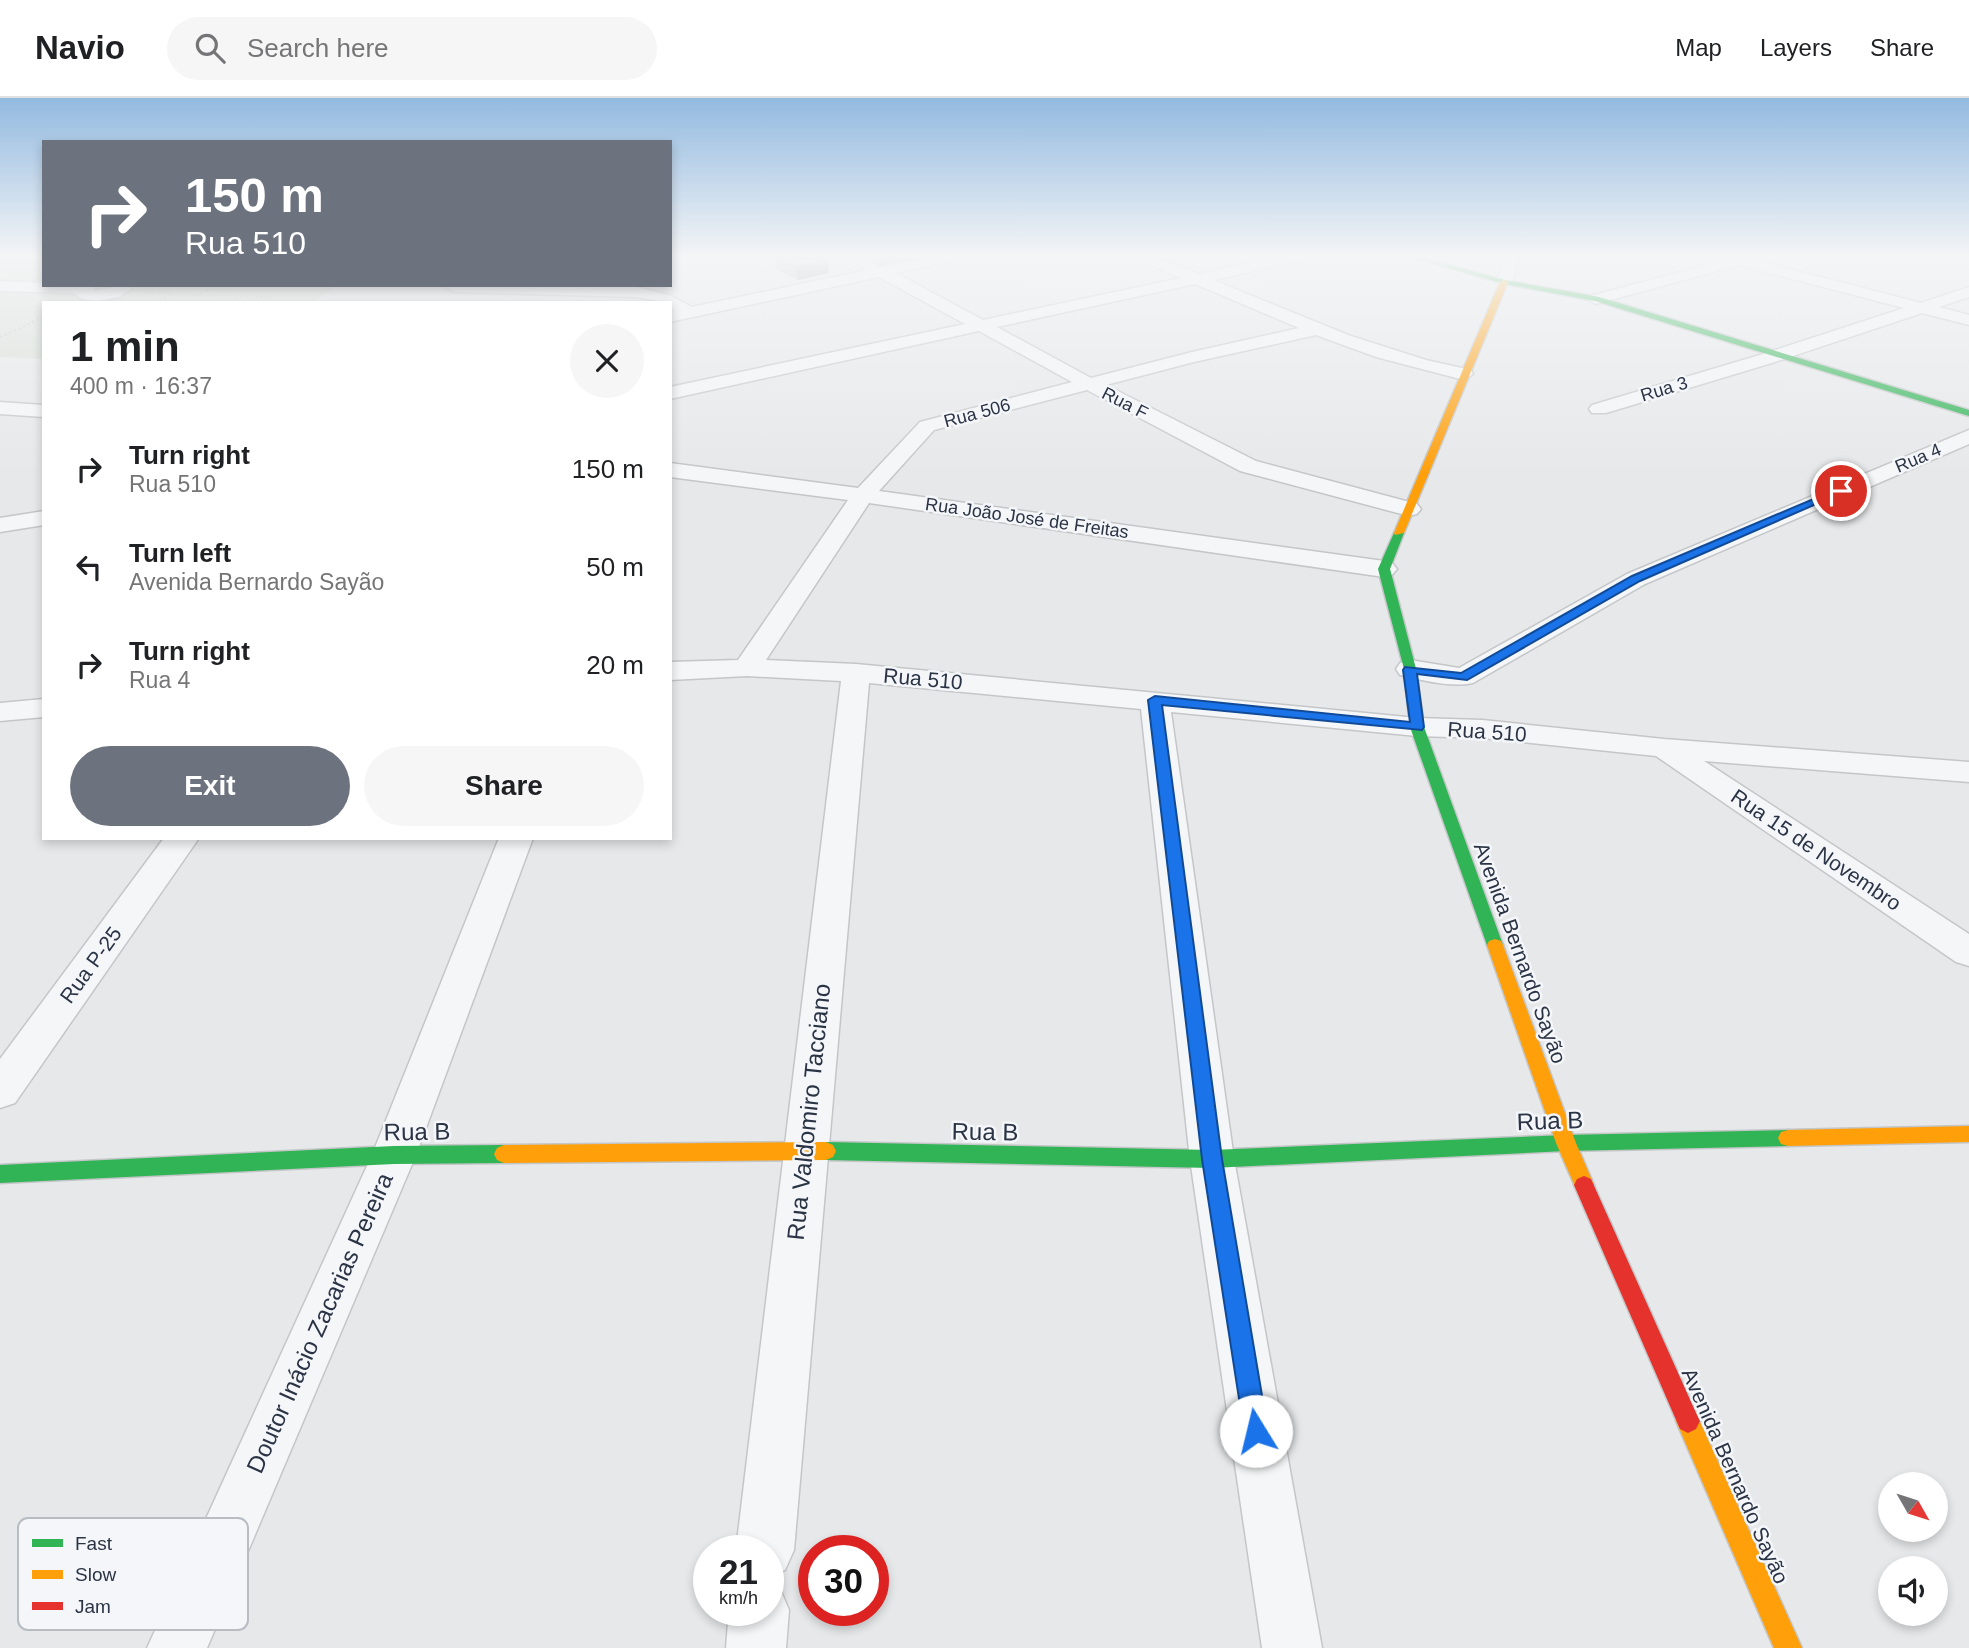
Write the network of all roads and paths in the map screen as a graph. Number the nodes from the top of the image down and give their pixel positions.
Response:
1 (957, 330) edge
2 (991, 330) edge
3 (1319, 330) edge
4 (1322, 330) edge
5 (1483, 330) edge
6 (1699, 330) edge
7 (1853, 330) edge
8 (1779, 355) junction
9 (1464, 374) junction
10 (1087, 383) junction
11 (672, 393) edge
12 (0, 408) edge
13 (1599, 409) dead end
14 (42, 411) edge
15 (1969, 412) edge
16 (1969, 436) edge
17 (672, 470) edge
18 (863, 495) junction
19 (1409, 509) junction
20 (42, 518) edge
21 (0, 525) edge
22 (1384, 569) junction
23 (747, 668) junction
24 (1410, 670) junction
25 (672, 671) edge
26 (856, 673) junction
27 (1463, 677) junction
28 (1155, 700) junction
29 (42, 708) edge
30 (0, 712) edge
31 (1417, 727) junction
32 (1482, 729) junction
33 (1664, 748) junction
34 (1969, 772) edge
35 (181, 840) edge
36 (515, 840) edge
37 (1969, 952) edge
38 (0, 1091) edge
39 (1969, 1134) edge
40 (1566, 1143) junction
41 (805, 1151) junction
42 (394, 1155) junction
43 (1212, 1159) junction
44 (0, 1174) edge
45 (234, 1518) edge
46 (767, 1535) edge
47 (757, 1626) edge
48 (185, 1630) edge
49 (177, 1648) edge
50 (755, 1648) edge
51 (1292, 1648) edge
52 (1788, 1648) edge

1 - 11 street
2 - 10 street, Rua F
3 - 10 street, Rua 506
4 - 9 street
5 - 9 street
6 - 8 street
7 - 8 street, Rua 3
8 - 13 street, Rua 3
8 - 15 street
9 - 19 street
10 - 18 street, Rua 506
10 - 19 street, Rua F
12 - 14 street
16 - 27 street, Rua 4
17 - 18 street, Rua João José de Freitas
18 - 22 street, Rua João José de Freitas
18 - 23 street, Rua 506
19 - 22 street
20 - 21 street
22 - 24 street, Avenida Bernardo Sayão
23 - 25 street, Rua 510
23 - 26 street, Rua 510
24 - 27 street
24 - 31 street, Avenida Bernardo Sayão
26 - 28 street, Rua 510
26 - 41 street, Rua Valdomiro Tacciano
27 - 32 street
28 - 31 street, Rua 510
28 - 43 street
29 - 30 street
31 - 32 street, Rua 510
31 - 40 street, Avenida Bernardo Sayão
32 - 33 street, Rua 510
33 - 34 street, Rua 510
33 - 37 street, Rua 15 de Novembro
35 - 38 street, Rua P-25
36 - 42 street, Doutor Inácio Zacarias Pereira
39 - 40 street, Rua B
40 - 43 street, Rua B
40 - 52 street, Avenida Bernardo Sayão
41 - 42 street, Rua B
41 - 43 street, Rua B
41 - 46 street, Rua Valdomiro Tacciano
42 - 44 street, Rua B
42 - 45 street, Doutor Inácio Zacarias Pereira
43 - 51 street
47 - 50 street
48 - 49 street, Doutor Inácio Zacarias Pereira

